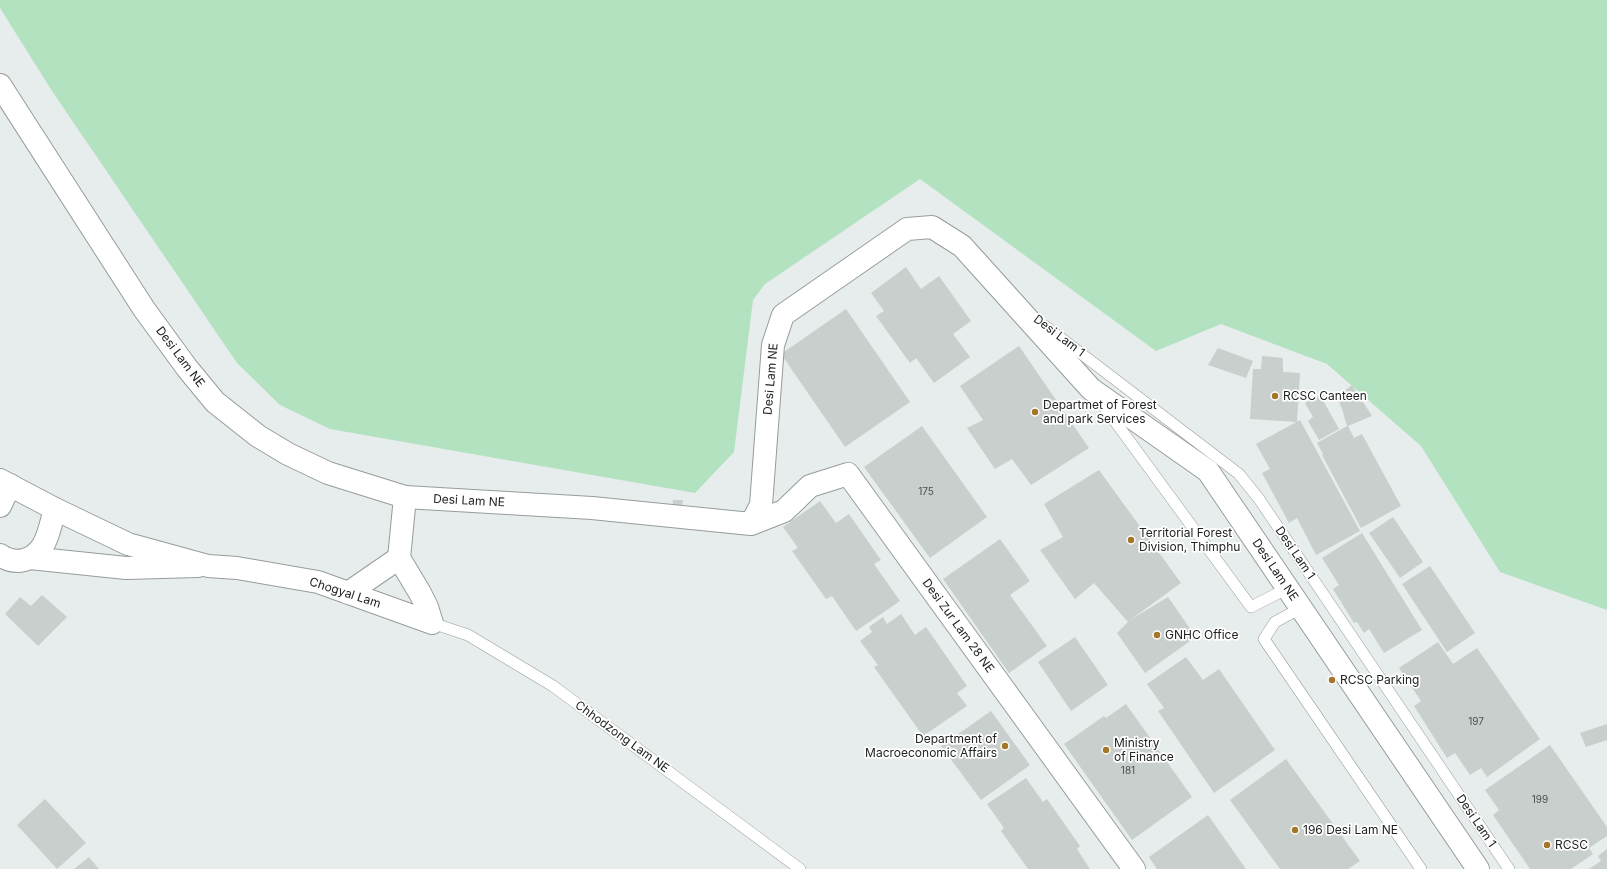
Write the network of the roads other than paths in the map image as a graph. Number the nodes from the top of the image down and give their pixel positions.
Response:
1 (0, 85) edge
2 (1013, 301) junction
3 (1091, 389) junction
4 (5, 483) edge
5 (405, 497) junction
6 (0, 506) edge
7 (55, 509) junction
8 (751, 524) junction
9 (30, 558) junction
10 (399, 558) junction
11 (2, 560) edge
12 (208, 566) junction
13 (1288, 588) junction
14 (348, 593) junction
15 (1301, 608) junction
16 (432, 623) junction
17 (800, 869) edge
18 (1134, 869) edge
19 (1421, 869) edge
20 (1478, 869) edge
21 (1509, 869) edge

1 - 5 street, Desi Lam NE
2 - 3 street, Desi Lam NE
2 - 8 street, Desi Lam NE
2 - 21 lane, Desi Lam 1
3 - 13 street, Desi Lam NE
3 - 13 lane
4 - 6 street
4 - 7 street, Chogyal Lam
5 - 8 street, Desi Lam NE
5 - 10 street
7 - 9 street
7 - 12 street, Chogyal Lam
8 - 18 street, Desi Zur Lam 28 NE
9 - 11 street, Chogyal Lam
9 - 12 street, Chogyal Lam
10 - 14 street
10 - 16 street
12 - 14 street, Chogyal Lam
13 - 15 street, Desi Lam NE
14 - 16 street, Chogyal Lam
15 - 19 lane
15 - 20 street, Desi Lam NE
16 - 17 lane, Chhodzong Lam NE

